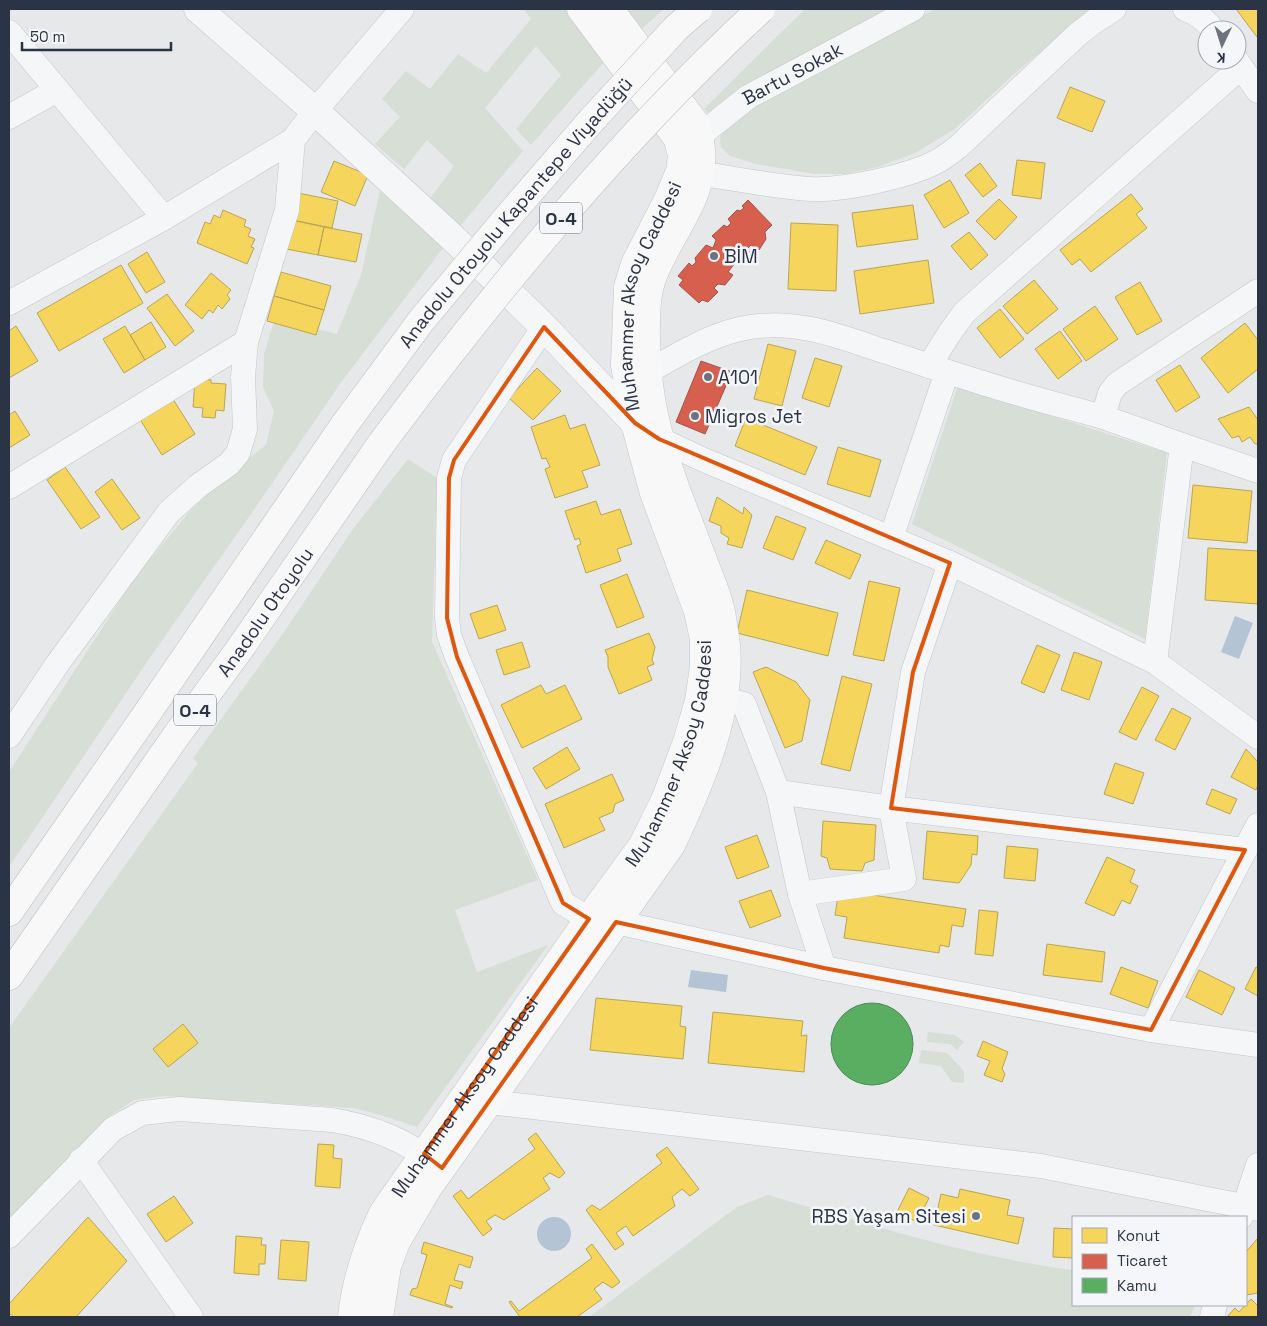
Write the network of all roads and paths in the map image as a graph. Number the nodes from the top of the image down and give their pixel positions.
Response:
1 (402, 9) edge
2 (581, 9) edge
3 (609, 9) edge
4 (698, 9) edge
5 (761, 9) edge
6 (912, 9) edge
7 (1114, 9) edge
8 (1187, 9) edge
9 (204, 11) edge
10 (1205, 20) edge
11 (9, 32) edge
12 (1232, 70) edge
13 (1243, 70) edge
14 (57, 90) junction
15 (1258, 91) edge
16 (315, 111) junction
17 (9, 117) edge
18 (293, 140) junction
19 (690, 158) junction
20 (164, 218) junction
21 (1258, 291) edge
22 (9, 303) edge
23 (544, 327) junction
24 (246, 342) junction
25 (938, 369) junction
26 (626, 382) junction
27 (1103, 417) junction
28 (345, 424) joint
29 (635, 424) junction
30 (659, 439) junction
31 (381, 444) joint
32 (1182, 444) junction
33 (1258, 471) edge
34 (9, 487) edge
35 (891, 538) junction
36 (950, 563) junction
37 (1155, 662) junction
38 (711, 695) junction
39 (9, 736) edge
40 (1258, 737) edge
41 (778, 792) junction
42 (891, 808) junction
43 (1258, 825) edge
44 (1245, 850) junction
45 (800, 894) junction
46 (9, 912) edge
47 (604, 919) junction
48 (824, 968) junction
49 (9, 976) edge
50 (1151, 1030) junction
51 (1258, 1045) edge
52 (489, 1102) junction
53 (81, 1160) junction
54 (433, 1161) junction
55 (1258, 1165) edge
56 (1248, 1211) edge
57 (9, 1236) edge
58 (191, 1317) edge
59 (352, 1317) edge
60 (379, 1317) edge

1 - 16 street
2 - 19 main road
3 - 19 main road
4 - 28 main road, Anadolu Otoyolu Kapantepe Viyadüğü / O-4, bridge
5 - 31 main road, Anadolu Otoyolu Kapantepe Viyadüğü / O-4, bridge
6 - 19 street, Bartu Sokak
7 - 19 street
8 - 10 street
9 - 16 street
11 - 14 street
12 - 25 street
13 - 15 street
14 - 17 street
14 - 20 street
16 - 18 street
16 - 23 street
18 - 20 street
18 - 24 street
19 - 26 main road, Muhammer Aksoy Caddesi
20 - 22 street
21 - 27 street
23 - 26 street
23 - 47 street
24 - 34 street
24 - 39 street
25 - 26 street
25 - 27 street
25 - 35 street
26 - 29 main road, Muhammer Aksoy Caddesi
26 - 30 main road, Muhammer Aksoy Caddesi
27 - 32 street
28 - 46 main road, Anadolu Otoyolu / O-4
29 - 30 street
29 - 38 main road, Muhammer Aksoy Caddesi
30 - 35 street
30 - 38 main road, Muhammer Aksoy Caddesi
31 - 49 main road, Anadolu Otoyolu / O-4
32 - 33 street
32 - 37 street
35 - 36 street
36 - 37 street
36 - 42 street
37 - 40 street
38 - 41 street
38 - 47 main road, Muhammer Aksoy Caddesi
41 - 42 street
41 - 45 street
42 - 44 street
42 - 45 street
43 - 44 street
44 - 50 street
45 - 48 street
47 - 48 street
47 - 52 main road, Muhammer Aksoy Caddesi
47 - 54 main road, Muhammer Aksoy Caddesi
48 - 50 street
50 - 51 street
52 - 54 main road, Muhammer Aksoy Caddesi
52 - 56 street
53 - 54 street
53 - 57 street
53 - 58 street
54 - 59 main road, Muhammer Aksoy Caddesi
54 - 60 main road, Muhammer Aksoy Caddesi
55 - 56 street

